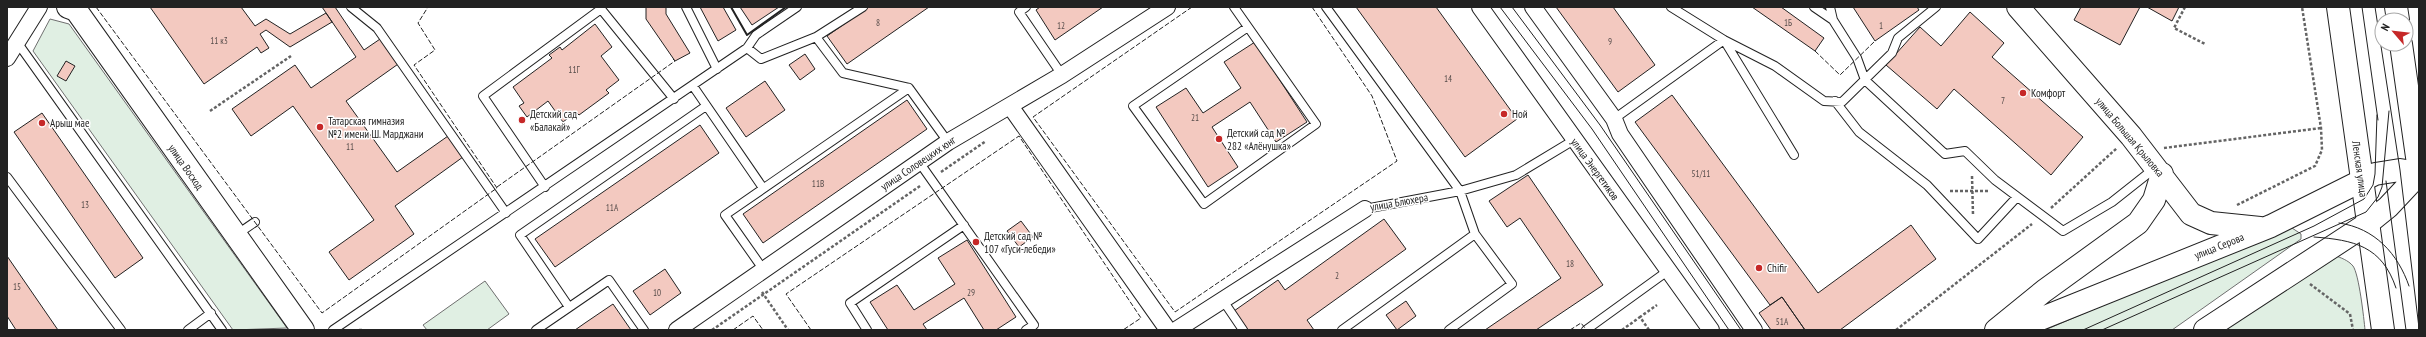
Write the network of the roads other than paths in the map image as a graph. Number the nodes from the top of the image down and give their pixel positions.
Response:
1 (39, 7) edge
2 (68, 7) edge
3 (351, 7) edge
4 (686, 7) edge
5 (797, 7) edge
6 (862, 7) edge
7 (1026, 7) edge
8 (1167, 7) edge
9 (1234, 7) edge
10 (1326, 7) edge
11 (1480, 7) edge
12 (1534, 7) edge
13 (1671, 7) edge
14 (1814, 7) edge
15 (1830, 7) edge
16 (1936, 7) edge
17 (2338, 7) edge
18 (2019, 8) edge
19 (1833, 20) junction
20 (1248, 27) junction
21 (816, 38) junction
22 (1724, 40) junction
23 (17, 42) junction
24 (748, 48) junction
25 (2402, 52) edge
26 (7, 58) edge
27 (717, 69) junction
28 (1062, 75) junction
29 (1865, 80) junction
30 (692, 86) junction
31 (909, 88) junction
32 (674, 99) junction
33 (1836, 101) junction
34 (706, 106) junction
35 (1010, 106) junction
36 (1614, 119) junction
37 (1574, 140) junction
38 (948, 142) junction
39 (1794, 155) dead end
40 (919, 162) junction
41 (2160, 163) junction
42 (2419, 173) edge
43 (7, 177) edge
44 (2361, 180) junction
45 (544, 187) junction
46 (763, 188) junction
47 (1460, 191) junction
48 (2017, 197) junction
49 (1365, 208) joint
50 (506, 213) junction
51 (255, 222) dead end
52 (2367, 224) junction
53 (964, 225) junction
54 (2263, 228) junction
55 (1475, 234) junction
56 (235, 236) junction
57 (1669, 270) junction
58 (758, 273) junction
59 (1222, 299) junction
60 (570, 307) junction
61 (211, 313) junction
62 (121, 330) edge
63 (188, 330) edge
64 (222, 330) edge
65 (302, 330) edge
66 (333, 330) edge
67 (536, 330) edge
68 (644, 330) edge
69 (676, 330) edge
70 (867, 330) edge
71 (1026, 330) edge
72 (1168, 330) edge
73 (1176, 330) edge
74 (1244, 330) edge
75 (1342, 330) edge
76 (1449, 330) edge
77 (1586, 330) edge
78 (1711, 330) edge
79 (1754, 330) edge
80 (1996, 330) edge
81 (2019, 330) edge
82 (2206, 330) edge
83 (2383, 330) edge

1 - 23 street
2 - 56 street, улица Восход
3 - 50 lane
4 - 27 lane
5 - 24 lane
6 - 21 lane
7 - 28 lane
8 - 28 street, улица Соловецких юнг
9 - 20 lane
10 - 47 lane
11 - 37 street, улица Энергетиков
12 - 36 street
13 - 22 lane
14 - 19 lane
15 - 19 lane
16 - 29 lane
17 - 44 street, Ленская улица
18 - 41 street, улица Большая Крыловка
19 - 29 lane
20 - 20 lane
21 - 24 lane
21 - 31 lane
22 - 33 lane
22 - 36 lane
22 - 39 lane
23 - 26 street
23 - 61 lane
24 - 27 lane
25 - 42 street
27 - 30 lane
28 - 35 street, улица Соловецких юнг
29 - 33 lane
29 - 48 lane
30 - 32 lane
30 - 34 lane
31 - 38 lane
31 - 46 lane
32 - 45 lane
32 - 45 lane
33 - 48 lane
34 - 46 lane
34 - 60 lane
35 - 38 street, улица Соловецких юнг
35 - 72 street
36 - 79 street
37 - 47 lane, улица Блюхера
37 - 57 street, улица Энергетиков
38 - 40 street, улица Соловецких юнг
40 - 53 lane
40 - 58 street, улица Соловецких юнг
41 - 48 lane
41 - 54 street, улица Большая Крыловка
41 - 80 street
42 - 44 street, улица Серова
42 - 52 street
43 - 62 lane
44 - 52 street, Ленская улица
44 - 54 street, улица Серова
45 - 50 lane
46 - 58 lane
47 - 49 lane, улица Блюхера
47 - 55 lane
49 - 59 street, улица Блюхера
50 - 66 lane
51 - 56 lane
52 - 82 street
52 - 83 street, Ленская улица
53 - 70 lane
53 - 71 lane
54 - 81 street, улица Серова
55 - 75 lane
55 - 76 lane
56 - 65 street, улица Восход
57 - 77 lane
57 - 78 street, улица Энергетиков
58 - 69 street, улица Соловецких юнг
59 - 73 street, улица Блюхера
59 - 74 lane
60 - 67 lane
60 - 68 lane
61 - 63 lane
61 - 64 lane

